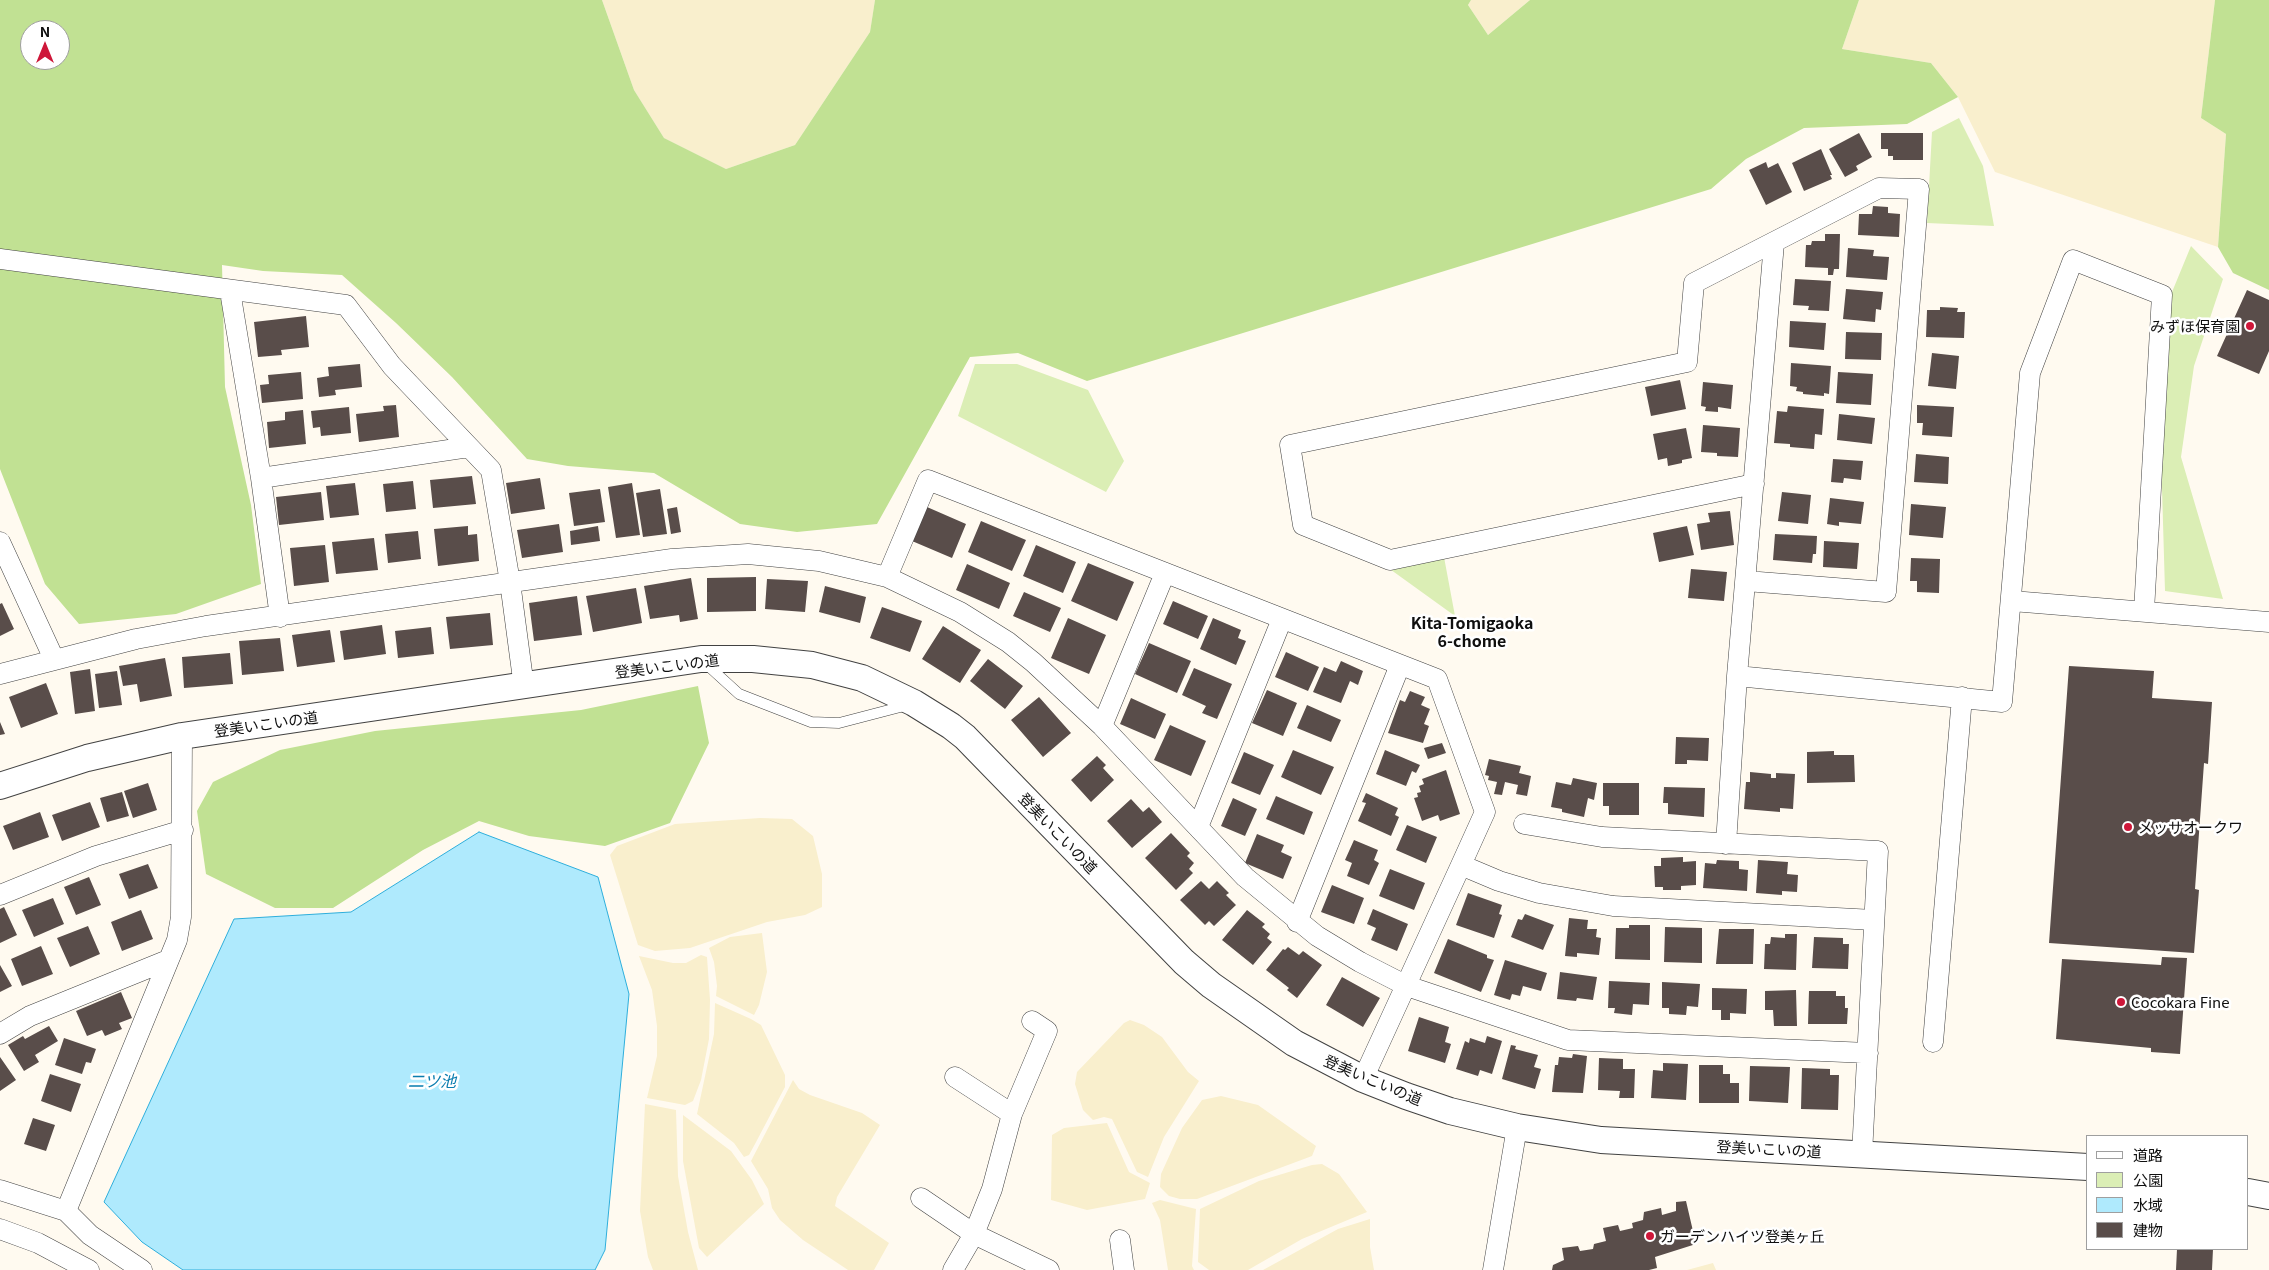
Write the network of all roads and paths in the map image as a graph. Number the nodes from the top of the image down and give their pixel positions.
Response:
1 (1774, 243) junction
2 (0, 259) edge
3 (230, 291) junction
4 (469, 447) junction
5 (260, 478) junction
6 (1754, 484) junction
7 (0, 542) edge
8 (1165, 573) junction
9 (887, 577) junction
10 (1746, 581) junction
11 (510, 582) junction
12 (2012, 601) junction
13 (2144, 611) junction
14 (280, 617) junction
15 (1282, 619) junction
16 (2269, 622) edge
17 (54, 659) junction
18 (701, 659) junction
19 (1400, 665) junction
20 (0, 674) edge
21 (1737, 676) junction
22 (524, 687) junction
23 (1962, 697) junction
24 (914, 703) junction
25 (1102, 726) junction
26 (182, 736) junction
27 (0, 786) edge
28 (1524, 824) dead end
29 (1198, 828) junction
30 (183, 830) junction
31 (1726, 844) junction
32 (1461, 866) junction
33 (0, 895) edge
34 (1874, 920) junction
35 (1297, 922) junction
36 (168, 960) junction
37 (1408, 986) junction
38 (1032, 1021) dead end
39 (0, 1034) edge
40 (1932, 1042) dead end
41 (1868, 1053) junction
42 (955, 1077) dead end
43 (1363, 1079) junction
44 (1012, 1114) junction
45 (1517, 1127) junction
46 (1862, 1154) junction
47 (2086, 1167) edge
48 (0, 1190) edge
49 (2249, 1192) edge
50 (2269, 1196) edge
51 (920, 1198) dead end
52 (66, 1211) junction
53 (0, 1229) edge
54 (974, 1234) junction
55 (1120, 1240) dead end
56 (89, 1270) edge
57 (142, 1270) edge
58 (953, 1270) edge
59 (1049, 1270) edge
60 (1124, 1270) edge
61 (1493, 1270) edge

1 - 6 street
1 - 6 street
1 - 10 street
2 - 3 street
3 - 4 street
3 - 5 street
4 - 5 street
4 - 11 street
5 - 14 street
6 - 10 street
7 - 17 street
8 - 9 street
8 - 15 street
8 - 25 street
9 - 11 street
9 - 25 street
10 - 21 street
11 - 14 street
11 - 22 street
12 - 13 street
12 - 13 street
12 - 23 street
13 - 16 street
14 - 17 street
15 - 19 street
15 - 29 street
17 - 20 street
18 - 22 street, 登美いこいの道
18 - 24 street, 登美いこいの道
18 - 24 lane
19 - 32 street
19 - 35 street
21 - 23 street
21 - 31 street
22 - 26 street, 登美いこいの道
23 - 40 street
24 - 43 street, 登美いこいの道
25 - 29 street
26 - 27 street, 登美いこいの道
26 - 30 street
28 - 31 street
29 - 35 street
30 - 33 street
30 - 36 street
31 - 34 street
32 - 34 street
32 - 37 street
34 - 41 street
35 - 37 street
36 - 39 street
36 - 52 street
37 - 41 street
37 - 43 street
38 - 44 street
41 - 46 street
42 - 44 street
43 - 45 street, 登美いこいの道
44 - 54 street
45 - 46 street, 登美いこいの道
45 - 61 street
46 - 47 street, 登美いこいの道
48 - 52 street
49 - 50 street
51 - 54 street
52 - 57 street
53 - 56 street
54 - 58 street
54 - 59 street
55 - 60 street

